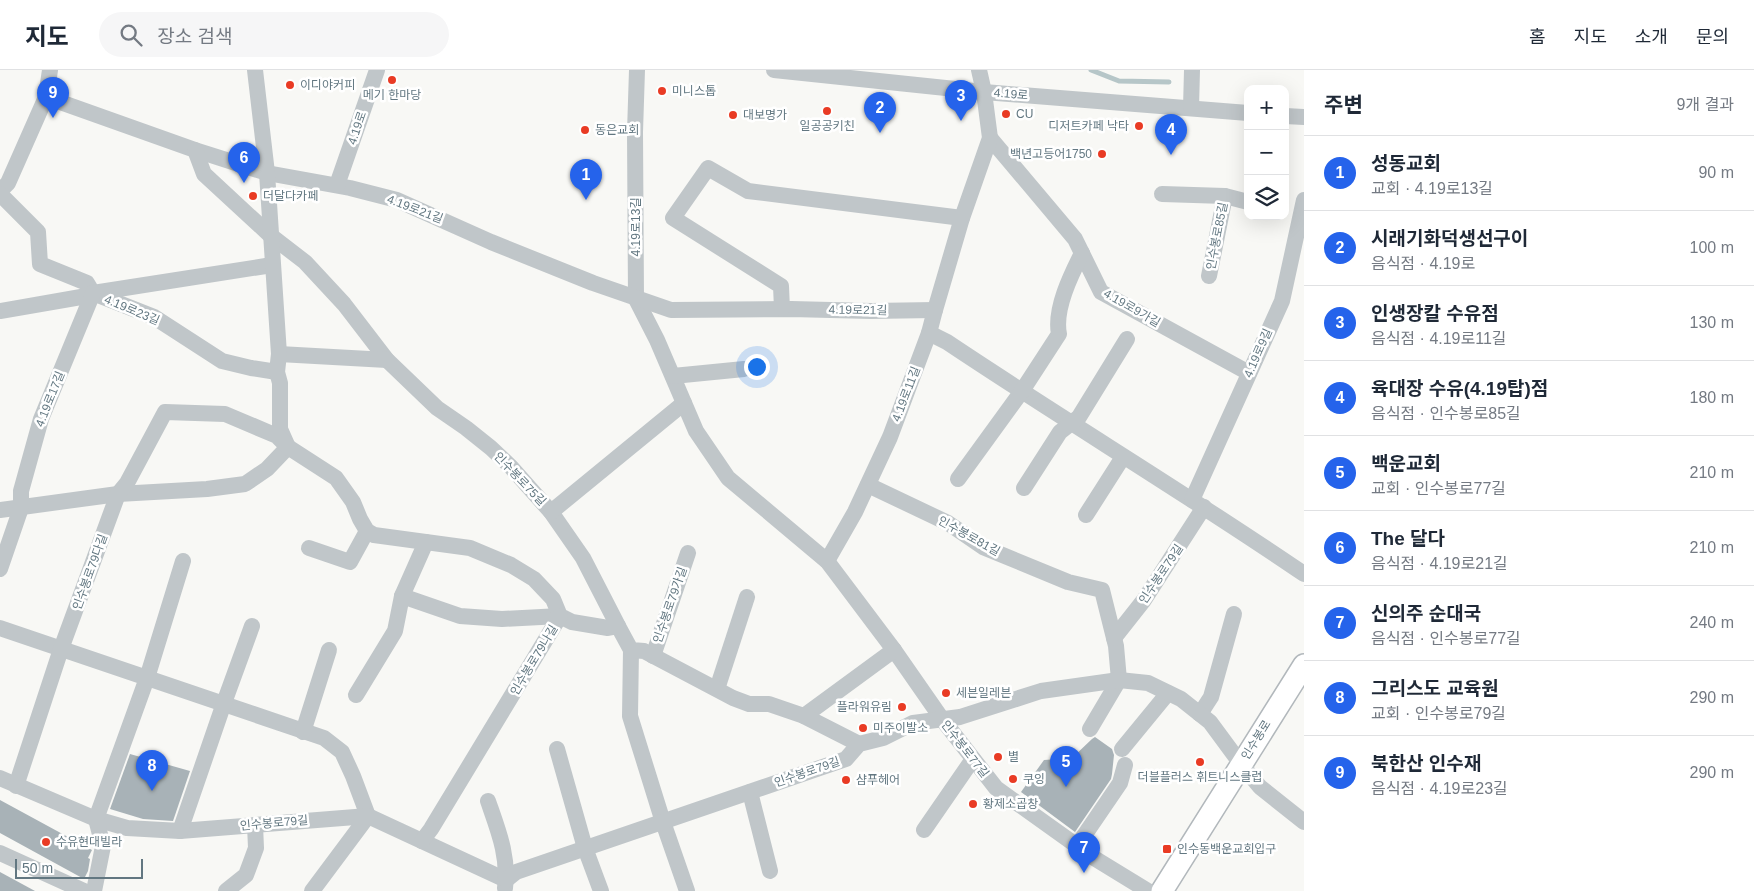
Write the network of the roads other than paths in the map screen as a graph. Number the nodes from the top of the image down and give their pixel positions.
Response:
1 (50, 70) edge
2 (255, 70) edge
3 (377, 70) edge
4 (637, 70) edge
5 (774, 70) edge
6 (979, 70) edge
7 (1192, 70) edge
8 (984, 92) junction
9 (46, 97) junction
10 (1191, 108) junction
11 (1244, 113) edge
12 (1289, 116) edge
13 (1304, 117) edge
14 (990, 138) junction
15 (195, 150) junction
16 (267, 173) junction
17 (337, 186) junction
18 (0, 193) edge
19 (1162, 194) dead end
20 (1225, 196) junction
21 (1244, 201) edge
22 (1298, 211) edge
23 (962, 218) junction
24 (270, 235) junction
25 (1082, 253) junction
26 (272, 265) junction
27 (1209, 276) dead end
28 (93, 293) junction
29 (636, 299) junction
30 (782, 309) junction
31 (935, 310) junction
32 (0, 311) edge
33 (929, 333) junction
34 (1127, 340) dead end
35 (279, 354) junction
36 (387, 360) junction
37 (744, 368) dead end
38 (277, 372) junction
39 (1249, 373) junction
40 (673, 376) junction
41 (1022, 391) junction
42 (684, 402) junction
43 (1071, 423) junction
44 (288, 446) junction
45 (1124, 457) junction
46 (958, 478) dead end
47 (868, 485) junction
48 (1024, 488) dead end
49 (118, 494) junction
50 (1198, 504) junction
51 (21, 508) junction
52 (0, 510) edge
53 (551, 512) junction
54 (1086, 515) dead end
55 (367, 531) junction
56 (426, 542) junction
57 (309, 548) dead end
58 (688, 553) dead end
59 (183, 561) dead end
60 (827, 561) junction
61 (0, 569) edge
62 (1304, 574) edge
63 (402, 596) junction
64 (747, 597) dead end
65 (1234, 614) dead end
66 (560, 616) junction
67 (252, 626) dead end
68 (618, 626) junction
69 (0, 628) edge
70 (1114, 638) junction
71 (61, 649) junction
72 (329, 650) dead end
73 (631, 650) junction
74 (894, 650) junction
75 (653, 656) junction
76 (1304, 665) edge
77 (147, 678) junction
78 (1119, 680) junction
79 (717, 689) junction
80 (1168, 692) junction
81 (356, 695) dead end
82 (224, 703) junction
83 (1200, 714) junction
84 (804, 716) junction
85 (942, 719) junction
86 (1090, 729) dead end
87 (303, 732) junction
88 (859, 744) junction
89 (558, 749) dead end
90 (973, 759) junction
91 (1241, 764) junction
92 (0, 778) edge
93 (16, 786) junction
94 (750, 792) junction
95 (488, 801) dead end
96 (368, 816) junction
97 (96, 820) junction
98 (663, 822) junction
99 (1304, 822) edge
100 (255, 825) junction
101 (924, 830) dead end
102 (180, 831) junction
103 (422, 841) junction
104 (1077, 846) junction
105 (585, 848) junction
106 (0, 853) edge
107 (770, 871) dead end
108 (505, 886) edge
109 (84, 891) edge
110 (94, 891) edge
111 (226, 891) edge
112 (312, 891) edge
113 (601, 891) edge
114 (688, 891) edge
115 (1148, 891) edge
116 (1162, 891) edge

1 - 9 street, 4.19로23길
2 - 16 street
3 - 17 street, 4.19로
4 - 29 street, 4.19로13길
5 - 8 street, 4.19로
6 - 8 street, 4.19로11길
7 - 10 street
8 - 10 street, 4.19로
8 - 14 street, 4.19로11길
9 - 15 street, 4.19로21길
9 - 18 street, 4.19로23길
10 - 11 street, 4.19로
12 - 13 street
14 - 23 street, 4.19로11길
14 - 25 street, 4.19로9가길
15 - 16 street, 4.19로21길
15 - 24 street
16 - 17 street, 4.19로21길
16 - 24 street
17 - 29 street, 4.19로21길
18 - 28 street, 4.19로23길
19 - 20 street, 인수봉로85길
20 - 21 street, 인수봉로85길
20 - 27 street, 인수봉로85길
22 - 39 street, 4.19로9길
23 - 30 street
23 - 31 street, 4.19로11길
24 - 26 street
24 - 36 street, 인수봉로75길
25 - 39 street, 4.19로9가길
25 - 41 street
26 - 28 street
26 - 35 street
28 - 32 street
28 - 38 street, 4.19로23길
28 - 51 street, 4.19로17길
29 - 30 street, 4.19로21길
29 - 40 street, 4.19로13길
30 - 31 street, 4.19로21길
31 - 33 street, 4.19로11길
33 - 41 street
33 - 47 street, 4.19로11길
34 - 43 street
35 - 36 street
35 - 38 street
36 - 53 street, 인수봉로75길
37 - 40 street
38 - 44 street
39 - 50 street, 4.19로9길
40 - 42 street, 4.19로13길
41 - 43 street
41 - 46 street
42 - 53 street
42 - 60 street, 4.19로13길
43 - 45 street
43 - 48 street
44 - 49 street
44 - 49 street
44 - 55 street
45 - 50 street
45 - 54 street
47 - 60 street, 4.19로11길
47 - 70 street, 인수봉로81길
49 - 51 street
49 - 71 street, 인수봉로79다길
50 - 62 street
50 - 70 street, 인수봉로79길
51 - 52 street
51 - 61 street
53 - 68 street, 인수봉로75길
55 - 56 street
55 - 57 street
56 - 63 street
56 - 66 street
58 - 75 street, 인수봉로79가길
59 - 77 street
60 - 74 street, 인수봉로77길
63 - 66 street, 인수봉로79나길
63 - 81 street
64 - 79 street
65 - 83 street
66 - 68 street
66 - 103 street, 인수봉로79나길
67 - 82 street
68 - 73 street
69 - 71 street
70 - 78 street
71 - 77 street
71 - 93 street
72 - 87 street
73 - 75 street, 인수봉로79가길
73 - 98 street
74 - 84 street
74 - 85 street, 인수봉로77길
75 - 79 street, 인수봉로79가길
76 - 91 main road, 인수봉로
77 - 82 street
77 - 97 street
78 - 80 street, 인수봉로79길
78 - 85 street, 인수봉로79길
78 - 86 street
79 - 84 street, 인수봉로79가길
80 - 83 street, 인수봉로79길
80 - 104 street
82 - 87 street
82 - 102 street
83 - 91 street, 인수봉로79길
84 - 88 street, 인수봉로79가길
85 - 88 street, 인수봉로79길
85 - 90 street, 인수봉로77길
87 - 96 street
88 - 94 street, 인수봉로79길
89 - 105 street
90 - 101 street
90 - 104 street, 인수봉로77길
91 - 99 street, 인수봉로79길
91 - 116 main road, 인수봉로
92 - 93 street, 인수봉로79길
93 - 97 street, 인수봉로79길
94 - 98 street, 인수봉로79길
94 - 107 street
95 - 108 street
96 - 100 street, 인수봉로79길
96 - 103 street, 인수봉로79길
96 - 112 street
97 - 102 street, 인수봉로79길
97 - 110 street
98 - 105 street, 인수봉로79길
98 - 114 street
100 - 102 street, 인수봉로79길
100 - 111 street
103 - 108 street, 인수봉로79길
104 - 115 street, 인수봉로77길
105 - 108 street, 인수봉로79길
105 - 113 street
106 - 109 street

